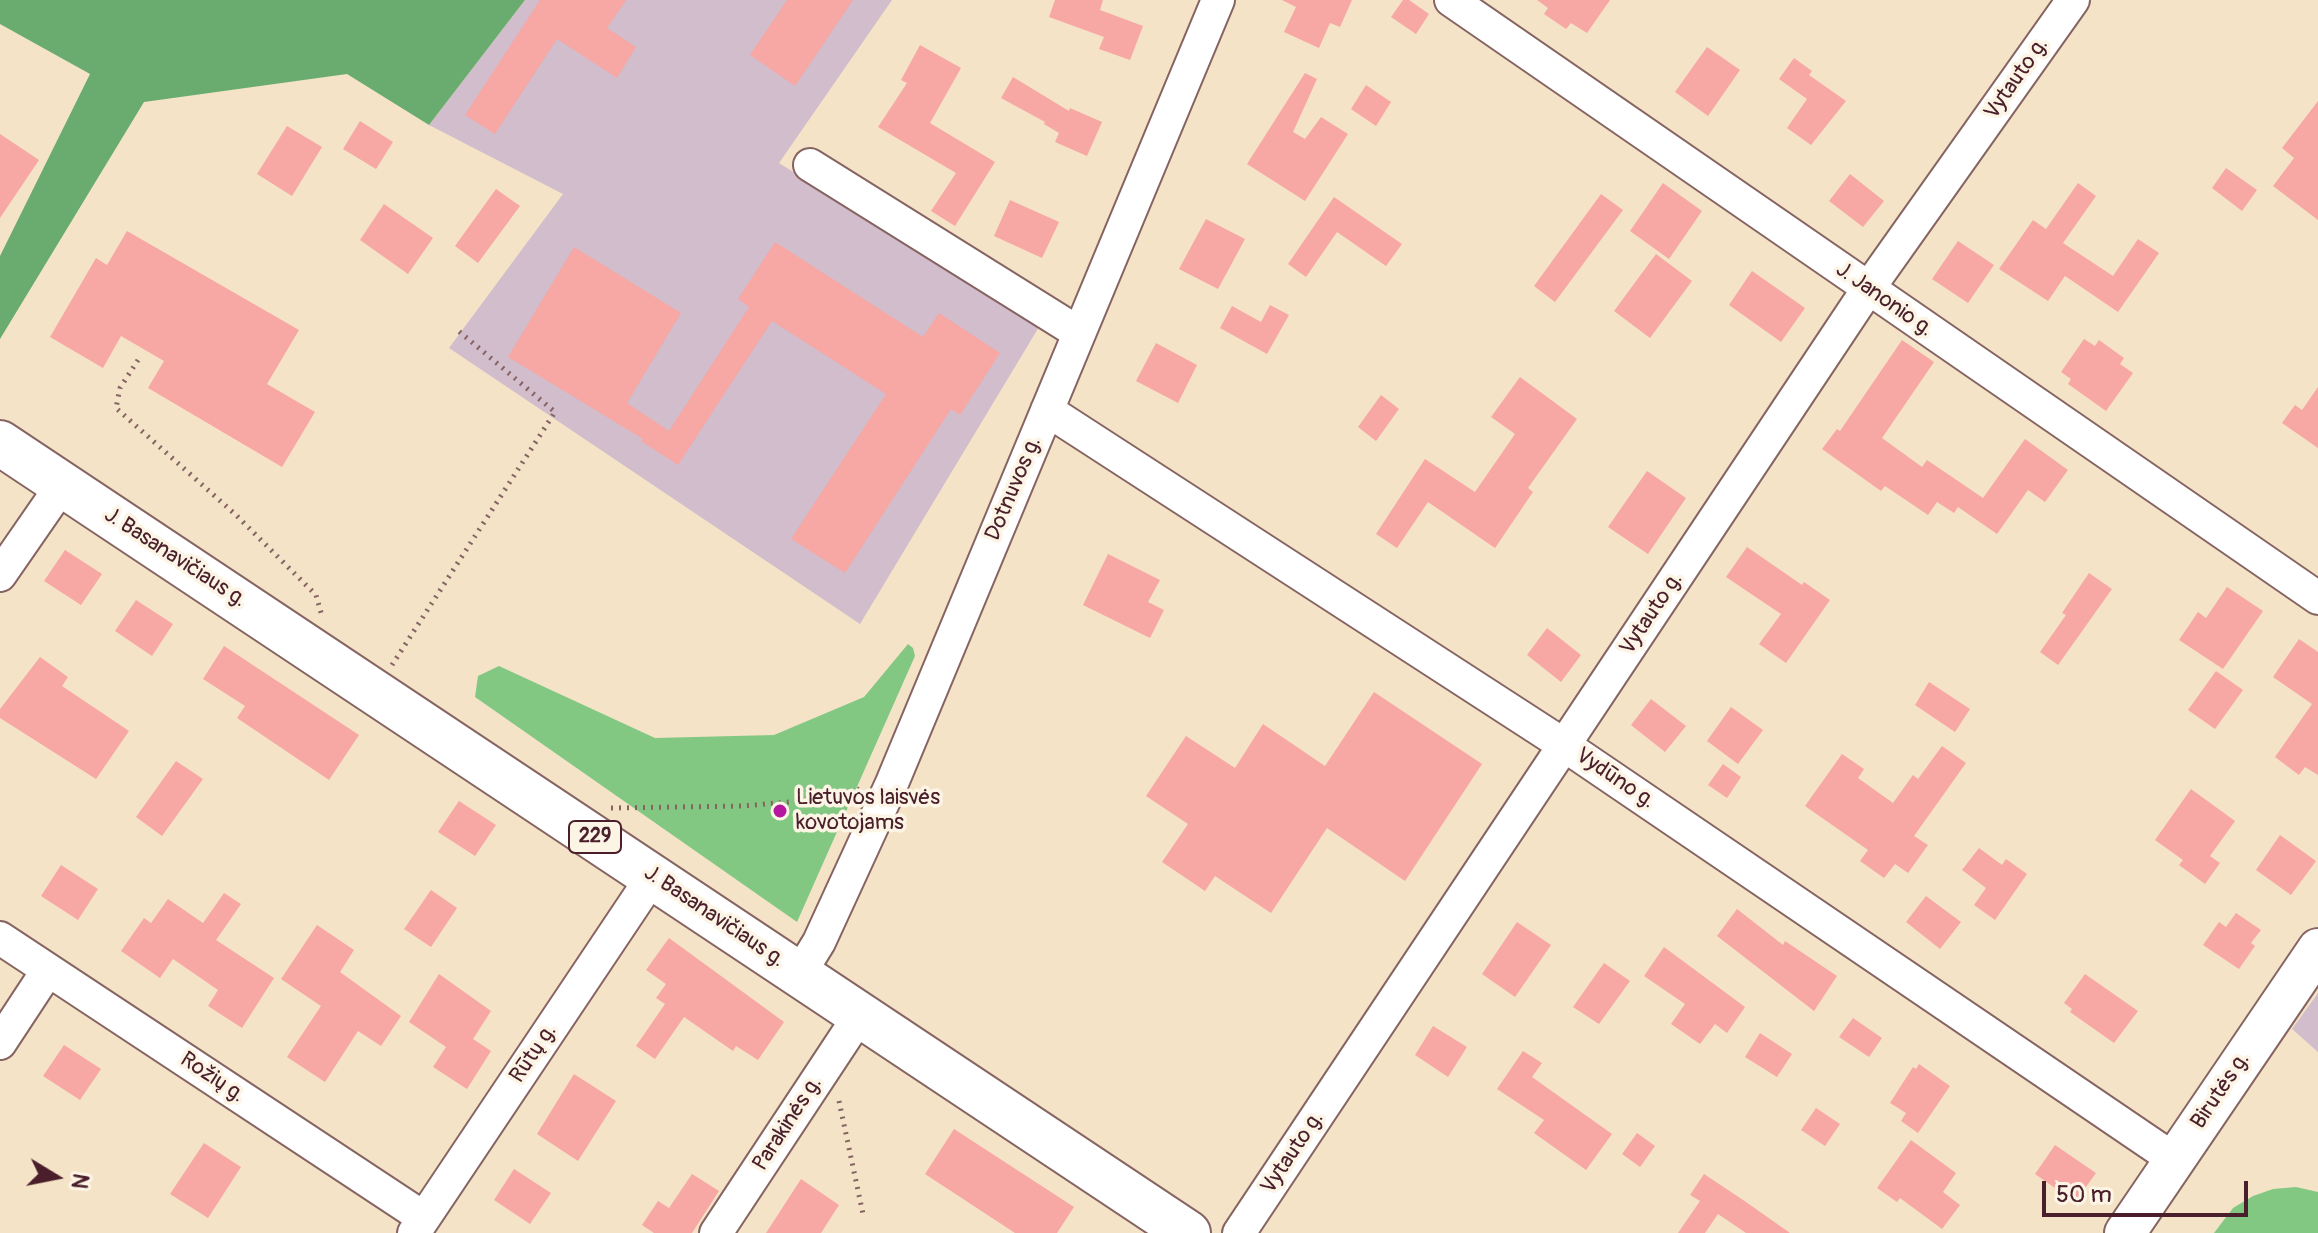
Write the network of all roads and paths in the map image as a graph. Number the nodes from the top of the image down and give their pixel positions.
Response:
1 (1218, 0) edge
2 (1451, 0) edge
3 (2073, 0) edge
4 (810, 165) dead end
5 (1868, 289) junction
6 (455, 328) dead end
7 (1079, 333) junction
8 (138, 360) dead end
9 (1047, 410) junction
10 (0, 443) edge
11 (63, 484) junction
12 (0, 575) edge
13 (2318, 598) edge
14 (306, 645) junction
15 (375, 691) junction
16 (1564, 745) junction
17 (892, 783) junction
18 (605, 808) dead end
19 (653, 876) junction
20 (0, 938) edge
21 (2318, 949) edge
22 (48, 970) junction
23 (800, 973) junction
24 (860, 1015) junction
25 (0, 1043) edge
26 (830, 1061) junction
27 (2175, 1160) junction
28 (863, 1214) dead end
29 (419, 1226) edge
30 (716, 1233) edge
31 (1188, 1233) edge
32 (1239, 1233) edge
33 (2125, 1233) edge

1 - 7 street, Dotnuvos g.
2 - 5 street, J. Janonio g.
3 - 5 street, Vytauto g.
4 - 7 street
5 - 13 street, J. Janonio g.
5 - 16 street, Vytauto g.
6 - 15 path
7 - 9 street, Dotnuvos g.
8 - 14 path
9 - 16 street, Vydūno g.
9 - 17 street, Dotnuvos g.
10 - 11 main road, J. Basanavičiaus g. / 229
11 - 12 street
11 - 14 main road, J. Basanavičiaus g. / 229
14 - 15 main road, J. Basanavičiaus g. / 229
15 - 19 main road, J. Basanavičiaus g. / 229
16 - 27 street, Vydūno g.
16 - 32 street, Vytauto g.
17 - 18 path
17 - 23 street, Dotnuvos g.
19 - 23 main road, J. Basanavičiaus g. / 229
19 - 29 street, Rūtų g.
20 - 22 street, Rožių g.
21 - 27 street, Birutės g.
22 - 25 street
22 - 29 street, Rožių g.
23 - 24 main road, J. Basanavičiaus g. / 229
24 - 26 street, Parakinės g.
24 - 31 main road, J. Basanavičiaus g. / 229
26 - 28 path
26 - 30 street, Parakinės g.
27 - 33 street, Birutės g.

